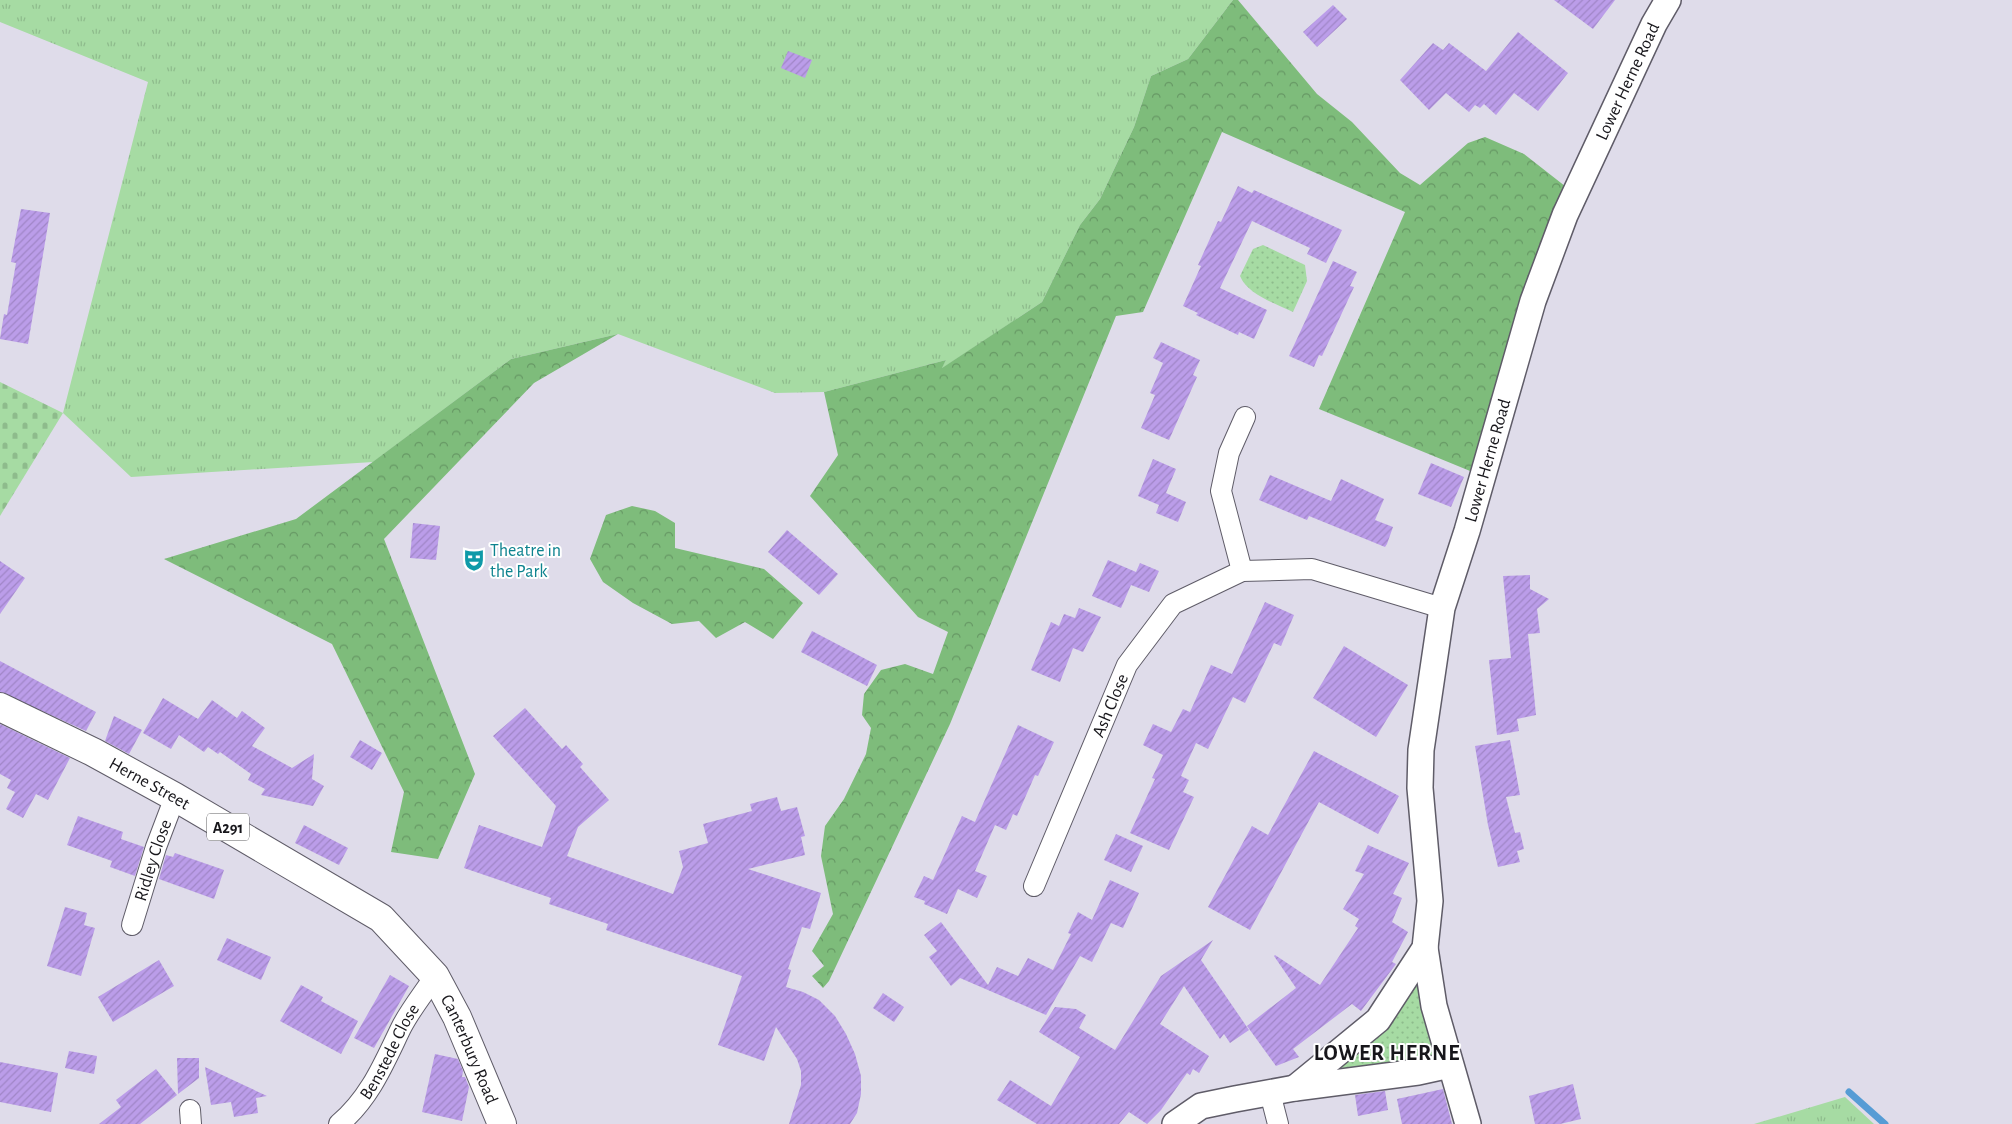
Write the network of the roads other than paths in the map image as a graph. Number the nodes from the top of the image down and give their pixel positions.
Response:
1 (1668, 0) edge
2 (1245, 417) dead end
3 (1242, 571) junction
4 (1442, 608) junction
5 (0, 707) edge
6 (175, 797) junction
7 (1034, 886) dead end
8 (132, 925) dead end
9 (1425, 948) junction
10 (435, 976) junction
11 (1450, 1066) junction
12 (1295, 1088) junction
13 (1270, 1093) junction
14 (339, 1124) edge
15 (502, 1124) edge
16 (1175, 1124) edge
17 (1278, 1124) edge
18 (1468, 1124) edge

1 - 4 street, Lower Herne Road
2 - 3 street
3 - 4 street, Ash Close
3 - 7 street, Ash Close
4 - 9 street, Lower Herne Road
5 - 6 main road, Herne Street / A291
6 - 8 street, Ridley Close
6 - 10 main road, Herne Street / A291
9 - 11 street, Lower Herne Road
9 - 12 street, Lower Herne Road
10 - 14 street, Benstede Close
10 - 15 main road, Canterbury Road / A291
11 - 12 street, Lower Herne Road
11 - 18 street, Lower Herne Road
12 - 13 street, Lower Herne Road
13 - 16 street, Lower Herne Road
13 - 17 street

